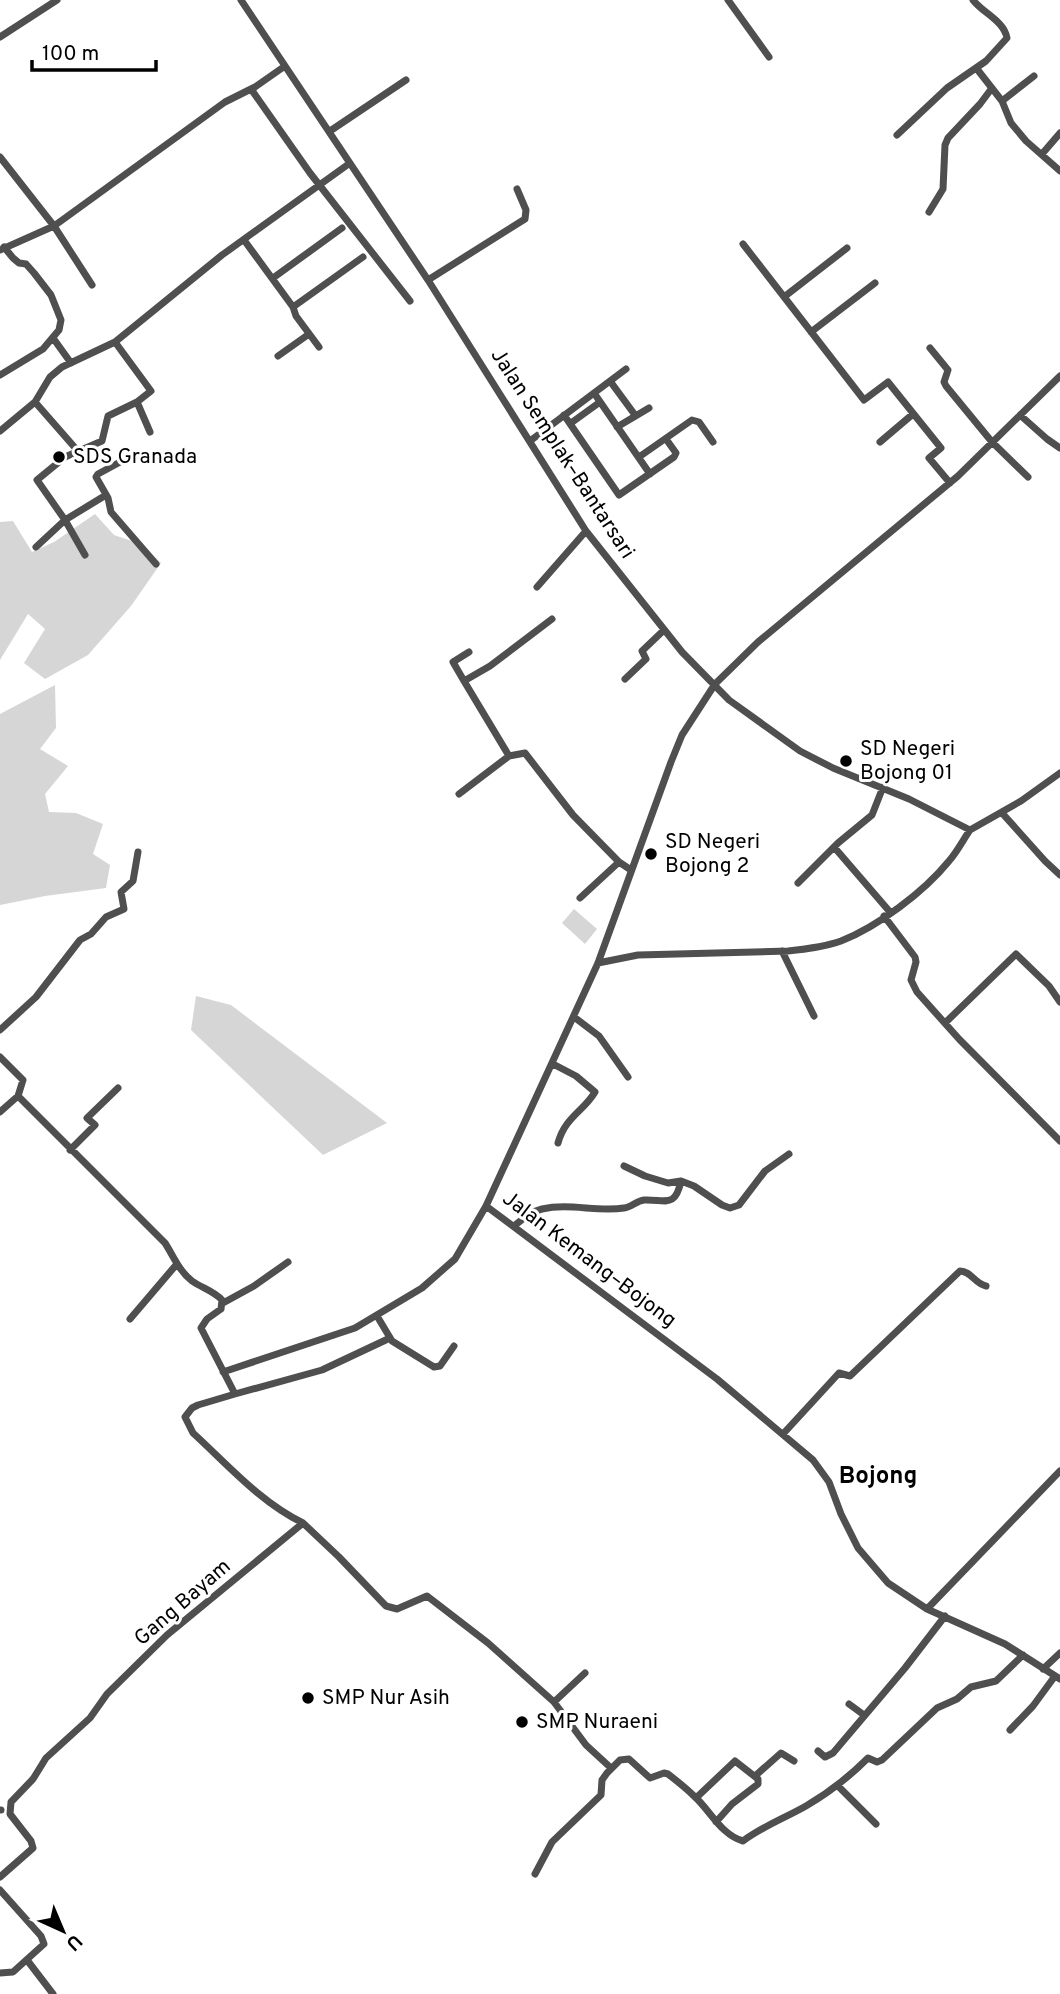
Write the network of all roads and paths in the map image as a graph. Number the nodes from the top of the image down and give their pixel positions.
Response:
1 (57, 0) edge
2 (241, 0) edge
3 (728, 0) edge
4 (973, 0) edge
5 (0, 37) edge
6 (769, 57) dead end
7 (285, 66) junction
8 (977, 68) junction
9 (1034, 76) dead end
10 (406, 80) dead end
11 (992, 88) junction
12 (251, 89) junction
13 (1002, 101) junction
14 (330, 131) junction
15 (1060, 133) edge
16 (897, 135) dead end
17 (1042, 153) junction
18 (0, 158) edge
19 (351, 163) junction
20 (8, 167) junction
21 (1060, 171) edge
22 (0, 173) edge
23 (319, 185) junction
24 (517, 189) dead end
25 (929, 212) dead end
26 (54, 226) junction
27 (342, 228) dead end
28 (244, 240) junction
29 (743, 244) dead end
30 (847, 248) dead end
31 (2, 249) edge
32 (363, 257) dead end
33 (272, 278) junction
34 (428, 280) junction
35 (875, 282) dead end
36 (92, 285) dead end
37 (784, 297) junction
38 (410, 301) dead end
39 (293, 307) junction
40 (811, 332) junction
41 (309, 334) junction
42 (53, 338) junction
43 (114, 342) junction
44 (319, 347) dead end
45 (930, 348) dead end
46 (278, 356) dead end
47 (71, 363) junction
48 (626, 369) dead end
49 (0, 376) edge
50 (1060, 376) edge
51 (610, 381) junction
52 (594, 393) junction
53 (35, 402) junction
54 (137, 402) junction
55 (600, 402) junction
56 (649, 408) dead end
57 (914, 414) junction
58 (564, 415) junction
59 (635, 415) junction
60 (1020, 415) junction
61 (571, 424) junction
62 (617, 427) junction
63 (0, 431) edge
64 (150, 432) dead end
65 (666, 439) junction
66 (530, 441) junction
67 (713, 442) dead end
68 (880, 442) dead end
69 (992, 442) junction
70 (1060, 447) edge
71 (77, 450) junction
72 (133, 455) dead end
73 (639, 457) junction
74 (650, 474) junction
75 (1028, 477) dead end
76 (950, 483) junction
77 (106, 495) junction
78 (65, 520) junction
79 (586, 531) junction
80 (36, 547) dead end
81 (85, 555) dead end
82 (156, 564) dead end
83 (537, 587) dead end
84 (552, 619) dead end
85 (664, 630) junction
86 (469, 652) dead end
87 (625, 679) dead end
88 (464, 681) junction
89 (715, 684) junction
90 (509, 756) junction
91 (1060, 773) edge
92 (883, 787) junction
93 (459, 794) dead end
94 (1002, 813) junction
95 (970, 830) junction
96 (834, 847) junction
97 (138, 852) dead end
98 (619, 862) junction
99 (631, 870) junction
100 (1060, 875) edge
101 (797, 883) dead end
102 (580, 898) dead end
103 (887, 914) junction
104 (782, 951) junction
105 (598, 963) junction
106 (1060, 1002) edge
107 (814, 1016) dead end
108 (574, 1017) junction
109 (944, 1023) junction
110 (0, 1030) edge
111 (0, 1057) edge
112 (553, 1064) junction
113 (628, 1077) dead end
114 (118, 1088) dead end
115 (18, 1096) junction
116 (0, 1112) edge
117 (1060, 1141) edge
118 (558, 1143) dead end
119 (70, 1150) junction
120 (789, 1154) dead end
121 (624, 1166) dead end
122 (681, 1181) junction
123 (486, 1206) junction
124 (514, 1226) junction
125 (288, 1262) dead end
126 (176, 1265) junction
127 (986, 1286) dead end
128 (223, 1303) junction
129 (377, 1316) junction
130 (130, 1319) dead end
131 (390, 1338) junction
132 (454, 1346) dead end
133 (223, 1372) junction
134 (235, 1394) junction
135 (783, 1434) junction
136 (1060, 1471) edge
137 (303, 1523) junction
138 (927, 1609) junction
139 (945, 1616) junction
140 (1060, 1653) edge
141 (1023, 1655) junction
142 (1043, 1668) junction
143 (585, 1673) dead end
144 (1058, 1678) edge
145 (554, 1702) junction
146 (849, 1704) dead end
147 (864, 1715) junction
148 (1010, 1730) dead end
149 (818, 1751) dead end
150 (794, 1760) dead end
151 (611, 1768) junction
152 (755, 1776) junction
153 (838, 1786) junction
154 (696, 1798) junction
155 (716, 1822) junction
156 (876, 1824) dead end
157 (535, 1874) dead end
158 (0, 1877) edge
159 (0, 1890) edge
160 (27, 1960) junction
161 (0, 1973) edge
162 (53, 1994) edge

1 - 5 street
2 - 7 street, Jalan Semplak–Bantarsari
3 - 6 street
4 - 8 street
7 - 12 street
7 - 14 street, Jalan Semplak–Bantarsari
8 - 11 street
8 - 16 street
9 - 13 street
10 - 14 street
11 - 13 street
11 - 25 street
12 - 23 street
12 - 26 street
13 - 17 street
14 - 19 street, Jalan Semplak–Bantarsari
15 - 17 street
17 - 21 street
18 - 20 street
19 - 23 street
19 - 34 street, Jalan Semplak–Bantarsari
20 - 22 street
20 - 26 street
23 - 28 street
23 - 38 street
24 - 34 street
26 - 31 street
26 - 36 street
27 - 33 street
28 - 33 street
28 - 43 street
29 - 37 street
30 - 37 street
31 - 42 street
32 - 39 street
33 - 39 street
34 - 66 street, Jalan Semplak–Bantarsari
35 - 40 street
37 - 40 street
39 - 41 street
40 - 57 street
41 - 44 street
41 - 46 street
42 - 47 street
42 - 49 street
43 - 47 street
43 - 54 street
45 - 69 street
47 - 53 street
48 - 51 street
50 - 60 street, Jalan Kemang–Bojong
51 - 52 street
51 - 59 street
52 - 55 street
52 - 58 street
53 - 63 street
53 - 71 street
54 - 64 street
54 - 71 street
55 - 61 street
55 - 62 street
56 - 59 street
57 - 68 street
57 - 76 street
58 - 61 street
58 - 66 street
59 - 62 street
60 - 69 street, Jalan Kemang–Bojong
60 - 70 street
61 - 74 street
62 - 73 street
65 - 67 street
65 - 73 street
65 - 74 street
66 - 79 street, Jalan Semplak–Bantarsari
69 - 75 street
69 - 76 street, Jalan Kemang–Bojong
71 - 78 street
72 - 77 street
73 - 74 street
76 - 89 street, Jalan Kemang–Bojong
77 - 78 street
77 - 82 street
78 - 80 street
78 - 81 street
79 - 83 street
79 - 85 street, Jalan Semplak–Bantarsari
84 - 88 street
85 - 87 street
85 - 89 street, Jalan Semplak–Bantarsari
86 - 88 street
88 - 90 street
89 - 92 street, Jalan Semplak–Bantarsari
89 - 99 street, Jalan Kemang–Bojong
90 - 93 street
90 - 98 street
91 - 94 street
92 - 95 street, Jalan Semplak–Bantarsari
92 - 96 street
94 - 95 street
94 - 100 street
95 - 103 street
96 - 101 street
96 - 103 street
97 - 110 street
98 - 99 street
98 - 102 street
99 - 105 street, Jalan Kemang–Bojong
103 - 104 street
103 - 109 street
104 - 105 street
104 - 107 street
105 - 108 street, Jalan Kemang–Bojong
106 - 109 street
108 - 112 street, Jalan Kemang–Bojong
108 - 113 street
109 - 117 street
111 - 115 street
112 - 118 street
112 - 123 street, Jalan Kemang–Bojong
114 - 119 street
115 - 116 street
115 - 119 street
119 - 126 street
120 - 122 street
121 - 122 street
122 - 124 street
123 - 124 street, Jalan Kemang–Bojong
123 - 129 street
124 - 135 street, Jalan Kemang–Bojong
125 - 128 street
126 - 128 street
126 - 130 street
127 - 135 street
128 - 133 street
129 - 131 street
129 - 133 street
131 - 132 street
131 - 134 street
133 - 134 street
134 - 137 street
135 - 138 street, Jalan Kemang–Bojong
136 - 138 street
137 - 145 street
137 - 158 street, Gang Bayam
138 - 139 street, Jalan Kemang–Bojong
139 - 141 street, Jalan Kemang–Bojong
139 - 147 street
140 - 142 street
141 - 142 street, Jalan Kemang–Bojong
141 - 153 street
142 - 144 street, Jalan Kemang–Bojong
143 - 145 street
144 - 148 street
145 - 151 street
146 - 147 street
147 - 149 street
150 - 152 street
151 - 154 street
151 - 157 street
152 - 154 street
152 - 155 street
153 - 155 street
153 - 156 street
154 - 155 street
159 - 160 street
160 - 161 street
160 - 162 street

